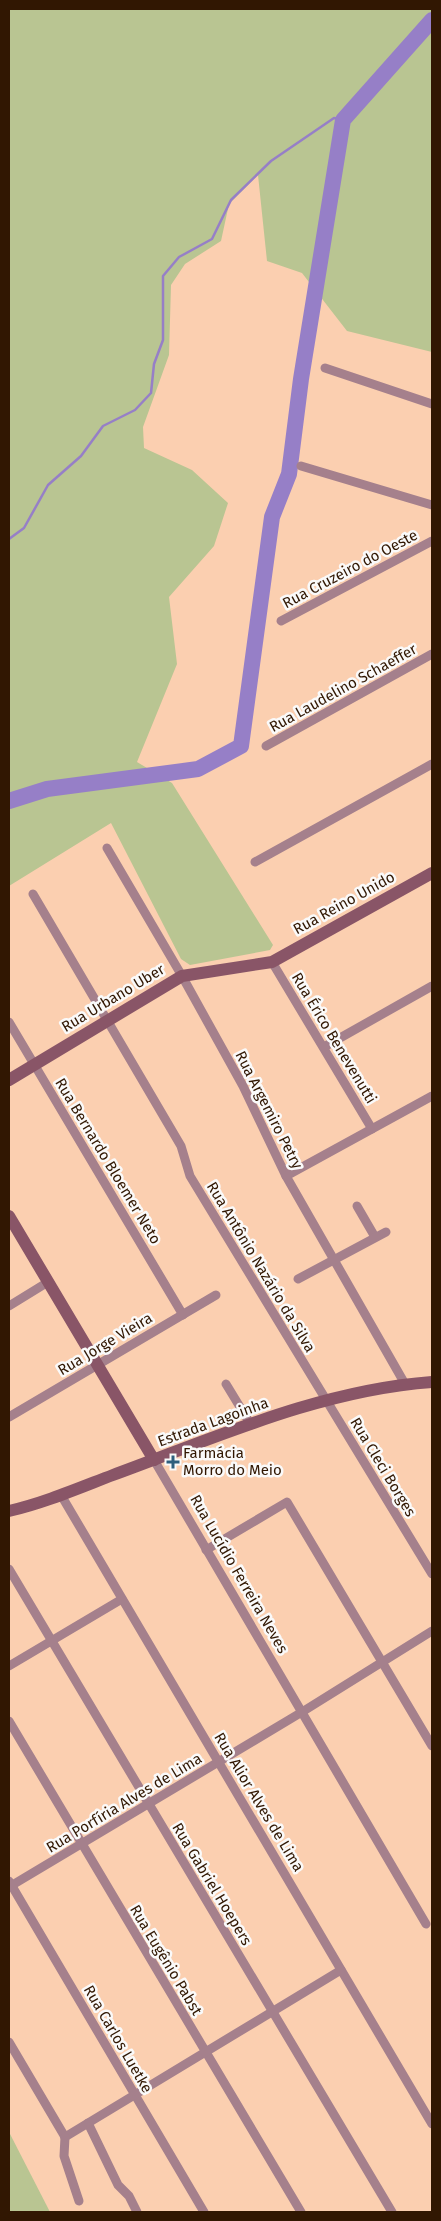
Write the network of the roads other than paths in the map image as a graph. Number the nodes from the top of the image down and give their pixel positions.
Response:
1 (325, 368) dead end
2 (432, 404) edge
3 (301, 466) dead end
4 (432, 505) edge
5 (432, 541) edge
6 (281, 621) dead end
7 (432, 654) edge
8 (266, 746) dead end
9 (432, 764) edge
10 (107, 848) dead end
11 (255, 862) dead end
12 (432, 873) edge
13 (33, 894) dead end
14 (272, 962) junction
15 (182, 976) junction
16 (432, 986) edge
17 (108, 1021) junction
18 (9, 1022) edge
19 (324, 1047) junction
20 (34, 1065) junction
21 (9, 1080) edge
22 (432, 1096) edge
23 (372, 1129) junction
24 (286, 1176) junction
25 (357, 1206) dead end
26 (9, 1216) edge
27 (386, 1232) dead end
28 (375, 1237) junction
29 (334, 1259) junction
30 (298, 1279) dead end
31 (48, 1282) junction
32 (216, 1295) dead end
33 (9, 1306) edge
34 (183, 1314) junction
35 (97, 1365) junction
36 (432, 1382) edge
37 (226, 1384) dead end
38 (405, 1384) junction
39 (326, 1399) junction
40 (9, 1417) edge
41 (252, 1425) junction
42 (154, 1460) junction
43 (61, 1495) junction
44 (9, 1511) edge
45 (206, 1550) junction
46 (9, 1569) edge
47 (432, 1574) edge
48 (122, 1599) junction
49 (432, 1631) edge
50 (51, 1640) junction
51 (383, 1663) junction
52 (9, 1666) edge
53 (302, 1712) junction
54 (9, 1721) edge
55 (432, 1746) edge
56 (219, 1762) junction
57 (149, 1804) junction
58 (82, 1844) junction
59 (10, 1884) edge
60 (426, 1924) dead end
61 (341, 1970) junction
62 (272, 2011) junction
63 (9, 2042) edge
64 (205, 2052) junction
65 (135, 2094) junction
66 (88, 2123) junction
67 (432, 2124) edge
68 (65, 2137) junction
69 (78, 2201) dead end
70 (137, 2212) edge
71 (204, 2212) edge
72 (300, 2212) edge
73 (392, 2212) edge

1 - 2 street
3 - 4 street
5 - 6 street, Rua Cruzeiro do Oeste
7 - 8 street, Rua Laudelino Schaeffer
9 - 11 street
10 - 15 street, Rua Argemiro Petry
12 - 14 street, Rua Reino Unido
13 - 17 street, Rua Antônio Nazário da Silva
14 - 15 street, Rua Urbano Uber
14 - 19 street, Rua Érico Benevenutti
15 - 17 street, Rua Urbano Uber
15 - 24 street, Rua Argemiro Petry
16 - 19 street
17 - 20 street, Rua Urbano Uber
17 - 39 street, Rua Antônio Nazário da Silva
18 - 20 street, Rua Bernardo Bloemer Neto
19 - 23 street, Rua Érico Benevenutti
20 - 21 street, Rua Urbano Uber
20 - 34 street, Rua Bernardo Bloemer Neto
22 - 23 street
23 - 24 street
24 - 29 street, Rua Argemiro Petry
25 - 28 street
26 - 31 street, Rua Lucídio Ferreira Neves
27 - 28 street
28 - 29 street
29 - 30 street
29 - 38 street, Rua Argemiro Petry
31 - 33 street
31 - 35 street, Rua Lucídio Ferreira Neves
32 - 34 street, Rua Jorge Vieira
34 - 35 street, Rua Jorge Vieira
35 - 40 street, Rua Jorge Vieira
35 - 42 street, Rua Lucídio Ferreira Neves
36 - 38 street, Estrada Lagoinha
37 - 41 street
38 - 39 street, Estrada Lagoinha
39 - 41 street, Estrada Lagoinha
39 - 47 street, Rua Cleci Borges
41 - 42 street, Estrada Lagoinha
42 - 43 street, Estrada Lagoinha
42 - 45 street, Rua Lucídio Ferreira Neves
43 - 44 street, Estrada Lagoinha
43 - 48 street, Rua Alior Alves de Lima
45 - 51 street
45 - 53 street, Rua Lucídio Ferreira Neves
46 - 50 street, Rua Gabriel Hoepers
48 - 50 street
48 - 56 street, Rua Alior Alves de Lima
49 - 51 street, Rua Porfíria Alves de Lima
50 - 52 street
50 - 57 street, Rua Gabriel Hoepers
51 - 53 street, Rua Porfíria Alves de Lima
51 - 55 street
53 - 56 street, Rua Porfíria Alves de Lima
53 - 60 street, Rua Lucídio Ferreira Neves
54 - 58 street, Rua Eugênio Pabst
56 - 57 street, Rua Porfíria Alves de Lima
56 - 61 street, Rua Alior Alves de Lima
57 - 58 street, Rua Porfíria Alves de Lima
57 - 62 street, Rua Gabriel Hoepers
58 - 59 street, Rua Porfíria Alves de Lima
58 - 64 street, Rua Eugênio Pabst
59 - 65 street, Rua Carlos Luetke
61 - 62 street
61 - 67 street, Rua Alior Alves de Lima
62 - 64 street
62 - 73 street, Rua Gabriel Hoepers
63 - 68 street
64 - 65 street
64 - 72 street, Rua Eugênio Pabst
65 - 66 street
65 - 71 street, Rua Carlos Luetke
66 - 68 street
66 - 70 street
68 - 69 street

